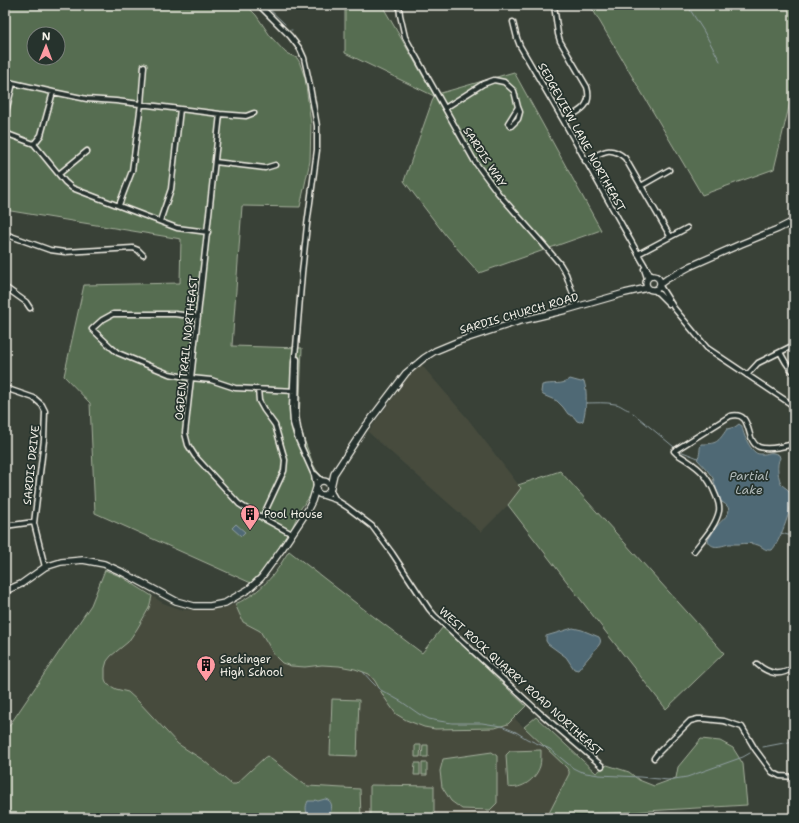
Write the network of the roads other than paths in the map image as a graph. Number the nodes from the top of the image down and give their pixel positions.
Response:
1 (259, 5) edge
2 (400, 5) edge
3 (554, 5) edge
4 (514, 22) dead end
5 (144, 66) dead end
6 (5, 81) edge
7 (13, 83) junction
8 (53, 92) junction
9 (141, 104) junction
10 (518, 107) dead end
11 (445, 108) junction
12 (180, 109) junction
13 (254, 113) dead end
14 (220, 114) junction
15 (5, 116) edge
16 (563, 120) junction
17 (5, 133) edge
18 (34, 144) junction
19 (87, 151) dead end
20 (585, 161) junction
21 (215, 162) junction
22 (275, 165) dead end
23 (669, 170) dead end
24 (59, 174) junction
25 (642, 186) junction
26 (119, 205) junction
27 (160, 221) junction
28 (794, 221) edge
29 (687, 228) dead end
30 (208, 232) junction
31 (5, 234) edge
32 (670, 236) junction
33 (638, 254) junction
34 (143, 255) dead end
35 (691, 266) junction
36 (658, 278) junction
37 (648, 281) junction
38 (660, 285) junction
39 (5, 287) edge
40 (654, 290) junction
41 (577, 306) junction
42 (30, 308) dead end
43 (674, 308) junction
44 (198, 317) junction
45 (794, 345) edge
46 (780, 352) junction
47 (794, 372) edge
48 (747, 375) junction
49 (191, 378) junction
50 (5, 388) edge
51 (258, 389) junction
52 (294, 391) junction
53 (794, 406) edge
54 (794, 444) edge
55 (312, 471) junction
56 (334, 474) junction
57 (323, 481) junction
58 (316, 487) junction
59 (331, 488) junction
60 (323, 496) junction
61 (336, 500) junction
62 (312, 502) junction
63 (262, 518) junction
64 (34, 522) junction
65 (5, 526) edge
66 (292, 534) junction
67 (694, 551) dead end
68 (45, 567) junction
69 (5, 591) edge
70 (757, 664) dead end
71 (794, 667) edge
72 (654, 758) dead end
73 (602, 766) dead end
74 (794, 777) edge

1 - 52 street
2 - 11 street, SARDIS WAY
3 - 16 street
4 - 16 street, SEDGEVIEW LANE NORTHEAST
5 - 9 street
6 - 7 street
7 - 8 street
7 - 15 street
8 - 9 street
8 - 18 street
9 - 12 street
9 - 26 street
10 - 11 street
11 - 41 street, SARDIS WAY
12 - 14 street
12 - 27 street
13 - 14 street
14 - 21 street, OGDEN TRAIL NORTHEAST
16 - 20 street, SEDGEVIEW LANE NORTHEAST
17 - 18 street
18 - 24 street
19 - 24 street
20 - 25 street
20 - 33 street, SEDGEVIEW LANE NORTHEAST
21 - 22 street
21 - 30 street, OGDEN TRAIL NORTHEAST
23 - 25 street
24 - 26 street
25 - 32 street
26 - 27 street
27 - 30 street
28 - 35 street
29 - 32 street
30 - 44 street, OGDEN TRAIL NORTHEAST
31 - 34 street
32 - 33 street
33 - 37 street, SEDGEVIEW LANE NORTHEAST
35 - 36 street
35 - 38 street
36 - 37 street
36 - 38 street
37 - 40 street
37 - 41 street, SARDIS CHURCH ROAD
38 - 40 street
38 - 43 street
39 - 42 street
40 - 43 street
41 - 56 street, SARDIS CHURCH ROAD
43 - 48 street
44 - 49 street, OGDEN TRAIL NORTHEAST
44 - 49 street
45 - 46 street
46 - 47 street
46 - 48 street
48 - 53 street
49 - 51 street
49 - 63 street, OGDEN TRAIL NORTHEAST
50 - 64 street, SARDIS DRIVE
51 - 52 street
51 - 63 street
52 - 55 street
54 - 67 street
55 - 57 street
55 - 58 street
56 - 57 street, SARDIS CHURCH ROAD
56 - 59 street, SARDIS CHURCH ROAD
57 - 58 street
57 - 59 street
58 - 60 street
58 - 62 street
59 - 60 street
59 - 61 street
60 - 61 street, WEST ROCK QUARRY ROAD NORTHEAST
60 - 62 street
61 - 73 street, WEST ROCK QUARRY ROAD NORTHEAST
62 - 66 street
63 - 66 street, OGDEN TRAIL NORTHEAST
64 - 65 street
64 - 68 street, SARDIS DRIVE
66 - 68 street
68 - 69 street
70 - 71 street
72 - 74 street

